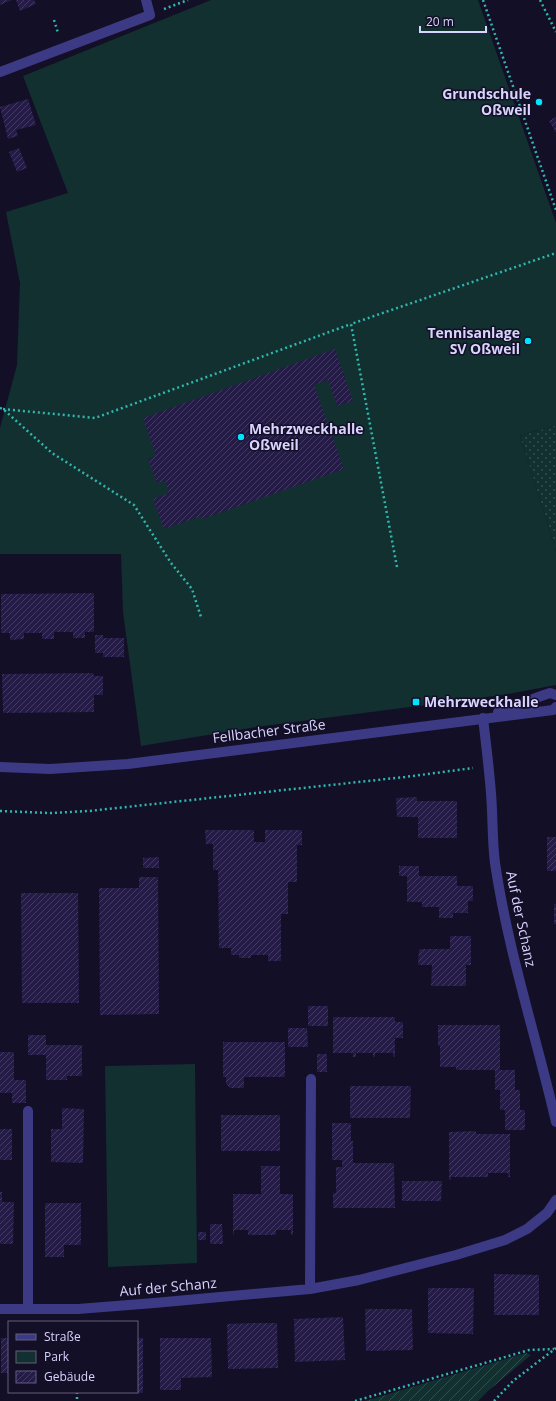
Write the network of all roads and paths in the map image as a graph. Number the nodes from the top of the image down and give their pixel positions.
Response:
1 (146, 0) edge
2 (188, 0) edge
3 (483, 0) edge
4 (540, 0) edge
5 (150, 15) junction
6 (556, 32) edge
7 (0, 72) edge
8 (556, 210) edge
9 (556, 253) edge
10 (351, 324) junction
11 (2, 409) edge
12 (397, 567) dead end
13 (201, 617) dead end
14 (556, 695) edge
15 (556, 707) edge
16 (483, 718) junction
17 (488, 766) junction
18 (0, 767) edge
19 (0, 811) edge
20 (311, 1079) dead end
21 (28, 1111) dead end
22 (556, 1122) edge
23 (556, 1200) edge
24 (310, 1289) junction
25 (0, 1309) edge
26 (28, 1309) junction
27 (555, 1348) edge
28 (354, 1401) edge
29 (494, 1401) edge

1 - 5 street
2 - 5 path
3 - 8 path
4 - 6 path
5 - 7 street
9 - 10 path
10 - 11 path
10 - 12 path
11 - 13 path
14 - 16 street
15 - 16 street, Fellbacher Straße
16 - 17 street, Auf der Schanz
16 - 18 street, Fellbacher Straße
17 - 19 path
17 - 22 street, Auf der Schanz
20 - 24 street
21 - 26 street
23 - 24 street, Auf der Schanz
24 - 26 street, Auf der Schanz
25 - 26 street, Auf der Schanz
27 - 28 path
27 - 29 path

